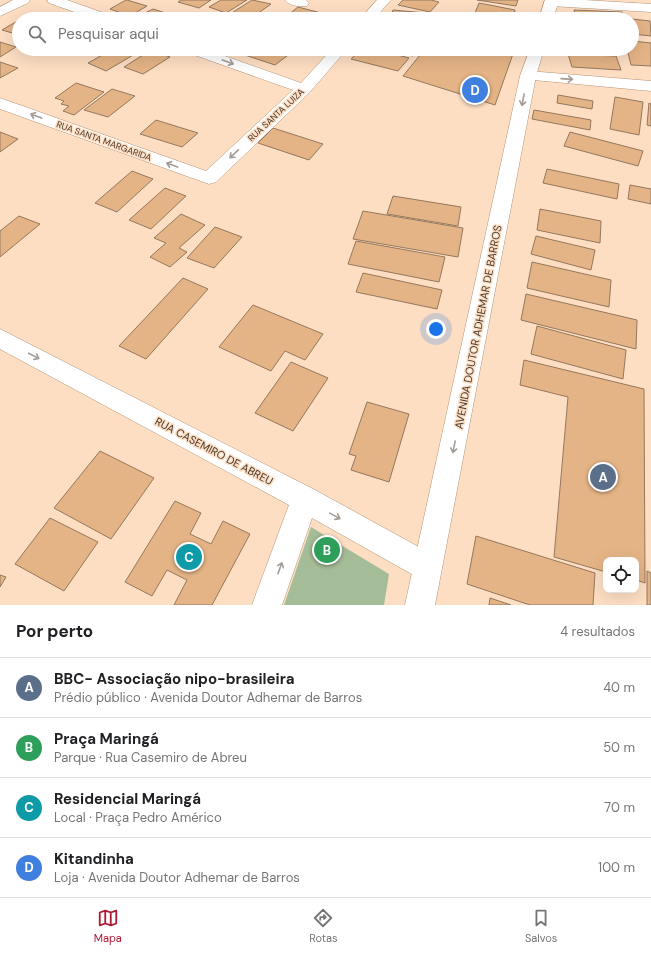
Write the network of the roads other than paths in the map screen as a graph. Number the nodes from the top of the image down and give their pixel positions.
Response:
1 (23, 0) edge
2 (54, 0) edge
3 (384, 0) edge
4 (552, 1) edge
5 (651, 8) edge
6 (0, 12) edge
7 (87, 12) edge
8 (373, 12) edge
9 (548, 12) edge
10 (211, 56) edge
11 (334, 56) edge
12 (535, 56) edge
13 (528, 76) junction
14 (651, 86) edge
15 (304, 89) junction
16 (0, 103) edge
17 (208, 178) joint
18 (0, 338) edge
19 (305, 499) junction
20 (427, 567) junction
21 (267, 605) edge
22 (420, 605) edge

1 - 6 street
2 - 7 street
3 - 8 street
4 - 5 street
4 - 9 street
10 -> 15 street
11 - 15 street, RUA SANTA LUIZA
12 - 13 street, AVENIDA DOUTOR ADHEMAR DE BARROS
13 -> 14 street
13 -> 20 street, AVENIDA DOUTOR ADHEMAR DE BARROS
15 -> 17 street, RUA SANTA LUIZA
17 -> 16 street, RUA SANTA MARGARIDA
18 -> 19 street, RUA CASEMIRO DE ABREU
19 -> 20 street, RUA CASEMIRO DE ABREU
21 -> 19 street
20 - 22 street, AVENIDA DOUTOR ADHEMAR DE BARROS

